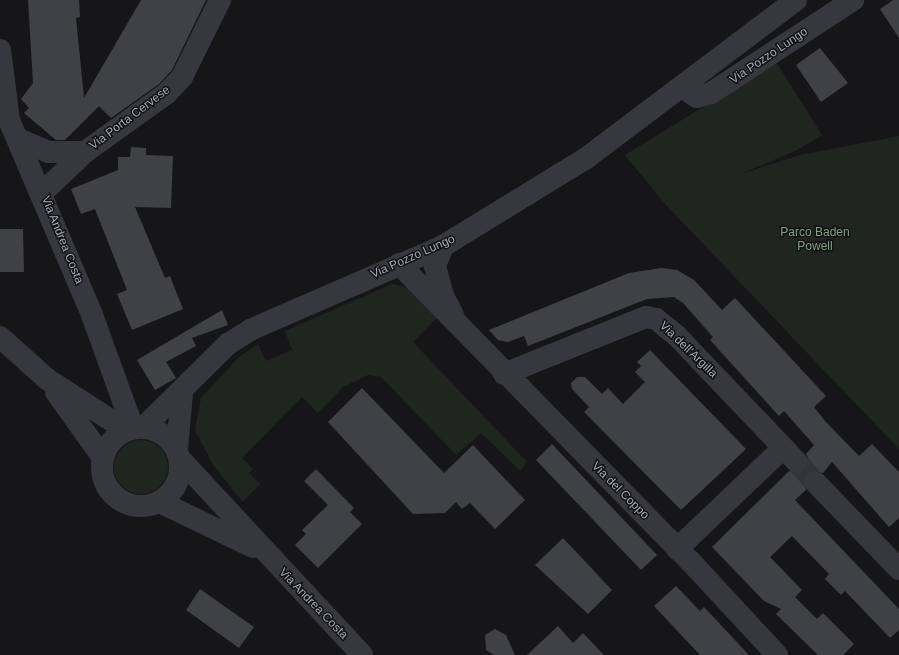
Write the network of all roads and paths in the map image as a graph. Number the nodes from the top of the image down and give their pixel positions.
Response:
1 (220, 0) edge
2 (796, 0) edge
3 (853, 0) edge
4 (0, 50) edge
5 (682, 86) junction
6 (9, 132) edge
7 (85, 152) junction
8 (43, 192) junction
9 (443, 246) junction
10 (399, 264) junction
11 (461, 328) junction
12 (0, 337) edge
13 (504, 374) junction
14 (47, 380) junction
15 (182, 393) junction
16 (134, 429) junction
17 (179, 455) junction
18 (103, 458) junction
19 (815, 482) tunnel mouth
20 (160, 502) junction
21 (677, 549) junction
22 (264, 553) junction
23 (899, 569) edge
24 (362, 655) edge
25 (777, 655) edge

1 - 7 street, Via Porta Cervese
2 - 5 street, Via Pozzo Lungo
3 - 5 street, Via Pozzo Lungo
4 - 6 street, Via Andrea Costa
5 - 9 street, Via Pozzo Lungo
6 - 7 street, Via Porta Cervese
6 - 8 street, Via Andrea Costa
7 - 8 street, Via Porta Cervese
8 - 16 street, Via Andrea Costa
9 - 10 street, Via Pozzo Lungo
9 - 11 street, Via del Coppo
10 - 11 street, Via del Coppo
10 - 15 street, Via Pozzo Lungo
11 - 13 street, Via del Coppo
12 - 14 street
13 - 21 street, Via del Coppo
13 - 21 street, Via dell'Argilla
14 - 16 street
14 - 18 street
15 - 16 street, Via Pozzo Lungo
15 - 17 street
16 - 17 street
16 - 18 street
17 - 20 street
17 - 22 street, Via Andrea Costa
18 - 20 street
19 - 23 street
20 - 22 street, Via Andrea Costa
21 - 25 street, Via del Coppo
22 - 24 street, Via Andrea Costa

